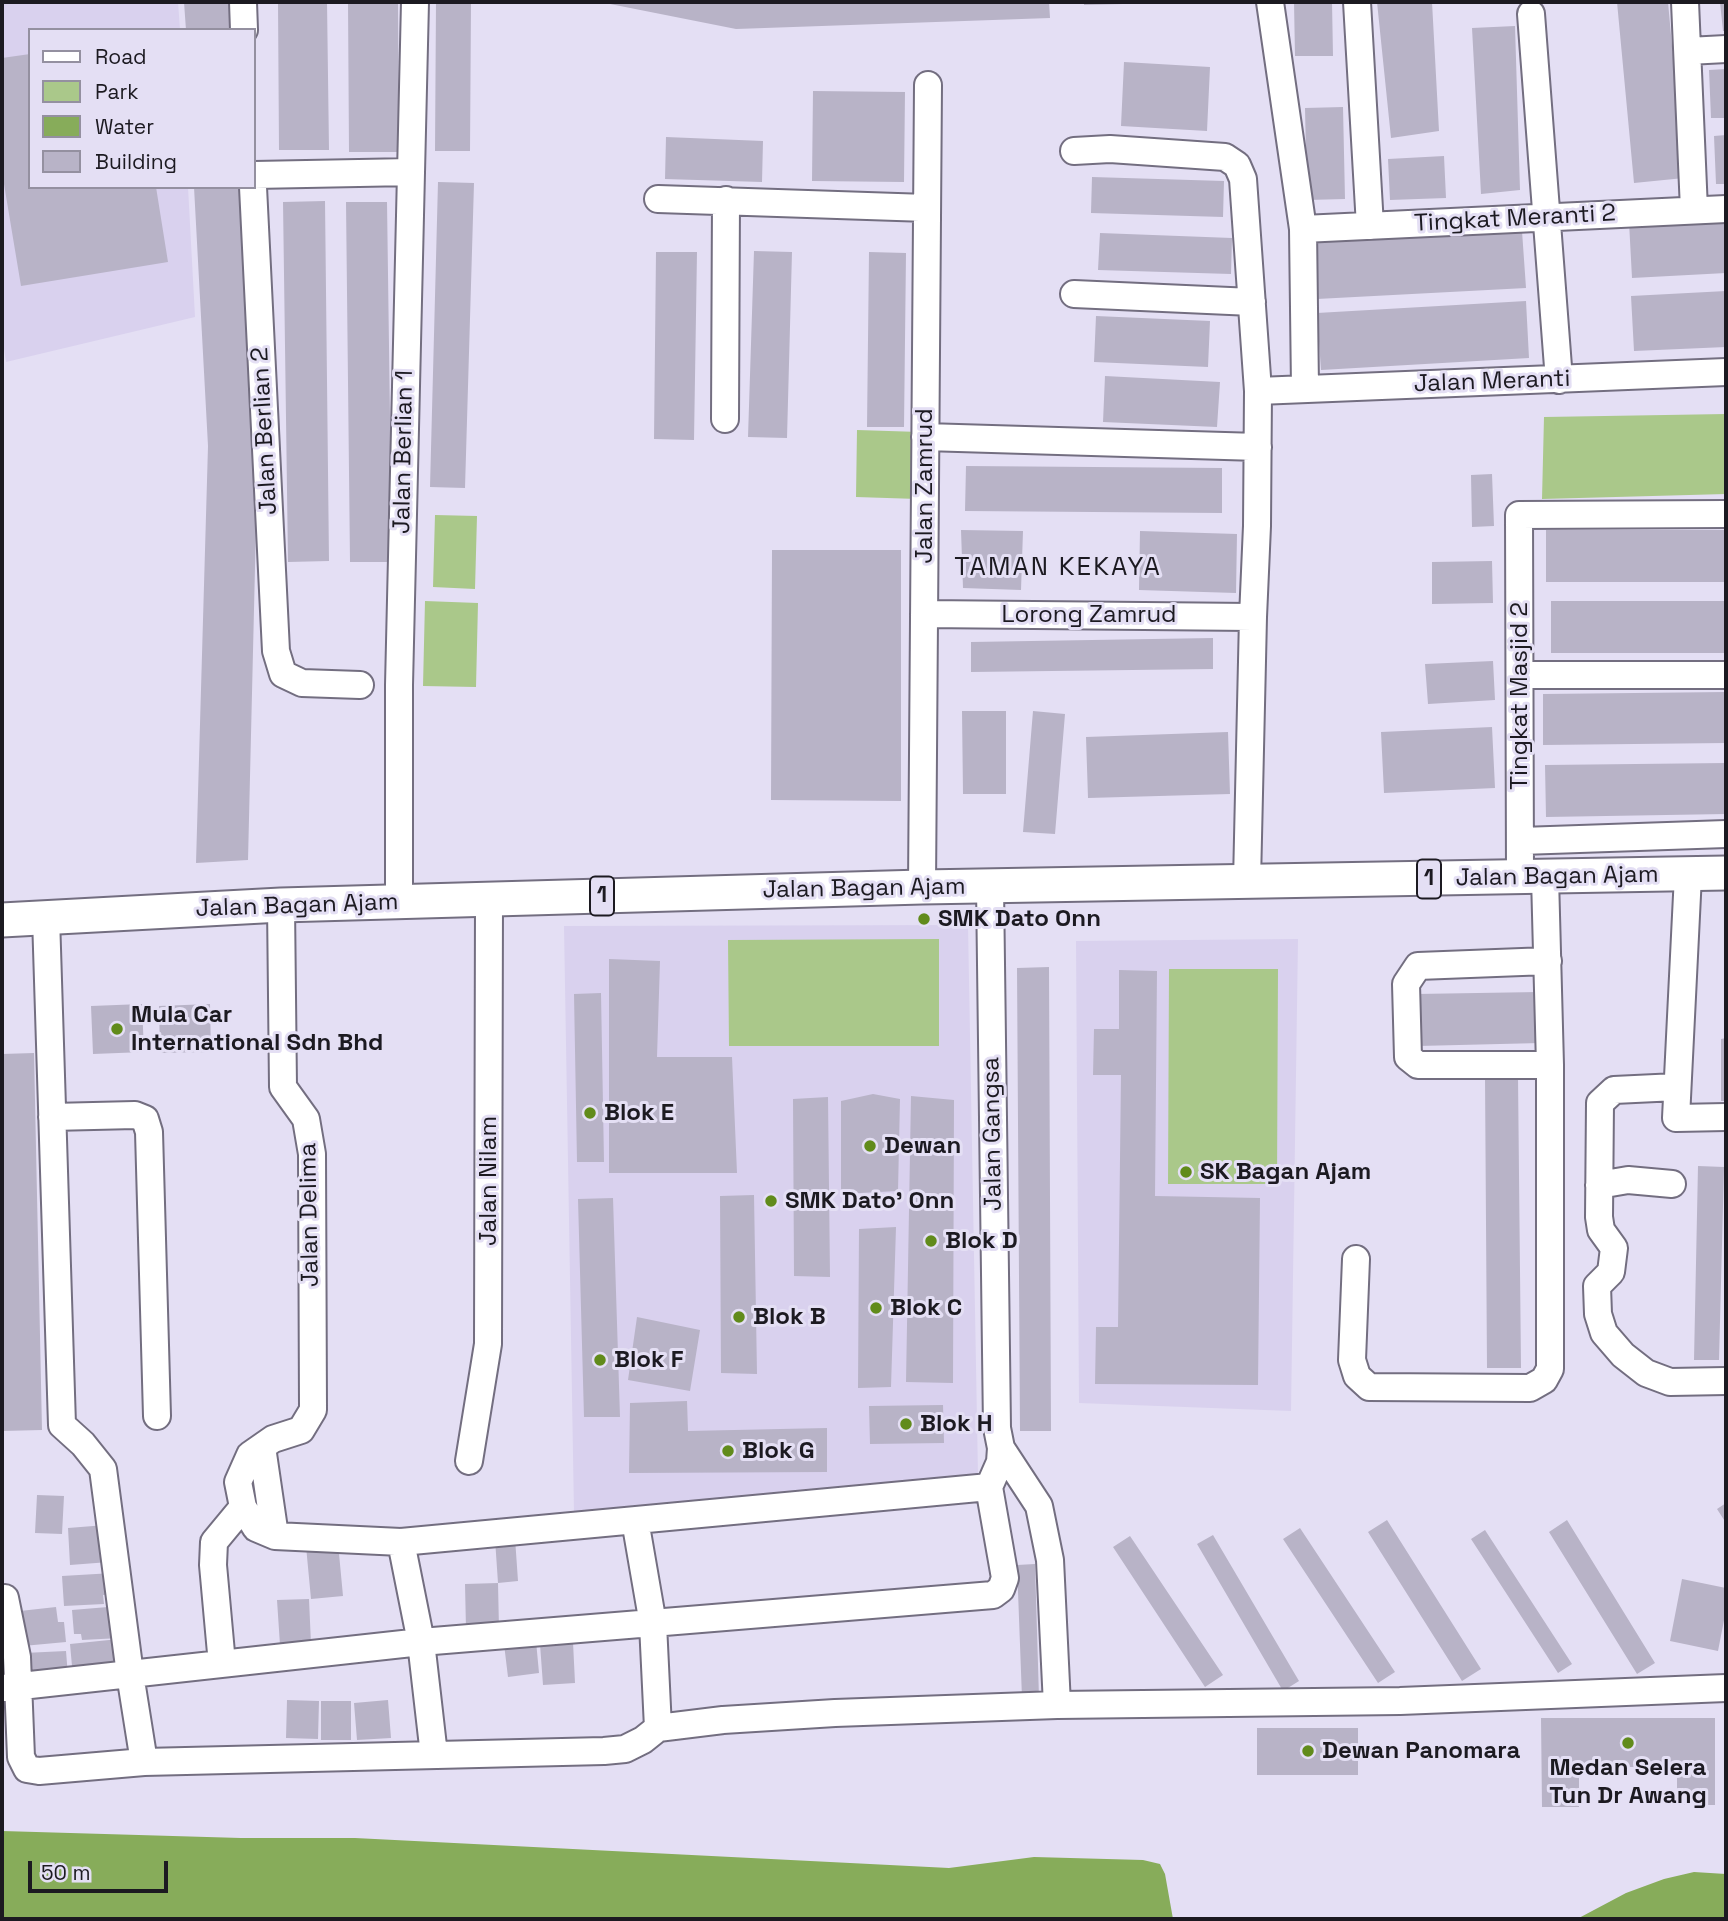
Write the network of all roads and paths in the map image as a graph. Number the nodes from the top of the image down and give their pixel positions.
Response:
1 (243, 2) edge
2 (415, 2) edge
3 (1270, 2) edge
4 (1357, 2) edge
5 (1685, 2) edge
6 (1531, 14) dead end
7 (244, 28) edge
8 (1726, 49) edge
9 (1688, 51) junction
10 (928, 85) dead end
11 (1074, 151) dead end
12 (411, 172) junction
13 (256, 175) edge
14 (253, 189) edge
15 (658, 199) dead end
16 (726, 200) junction
17 (927, 208) junction
18 (1726, 209) edge
19 (1694, 210) junction
20 (1547, 218) junction
21 (1370, 226) junction
22 (1303, 229) junction
23 (1074, 294) dead end
24 (1252, 302) junction
25 (1726, 372) edge
26 (1559, 380) junction
27 (1305, 388) junction
28 (1258, 391) junction
29 (725, 419) dead end
30 (925, 437) junction
31 (1258, 447) junction
32 (1726, 514) edge
33 (924, 614) junction
34 (1253, 617) junction
35 (1726, 674) edge
36 (1520, 675) junction
37 (360, 685) dead end
38 (1726, 834) edge
39 (1521, 841) junction
40 (1726, 873) edge
41 (1688, 875) junction
42 (1533, 877) junction
43 (1247, 882) junction
44 (989, 886) junction
45 (922, 887) junction
46 (489, 899) junction
47 (399, 902) junction
48 (281, 905) junction
49 (46, 917) junction
50 (2, 920) edge
51 (1548, 961) junction
52 (1550, 1065) junction
53 (1677, 1087) junction
54 (52, 1117) junction
55 (1726, 1117) edge
56 (1672, 1184) dead end
57 (1599, 1185) junction
58 (1356, 1259) dead end
59 (1726, 1381) edge
60 (157, 1416) dead end
61 (1001, 1448) junction
62 (256, 1451) junction
63 (469, 1461) dead end
64 (989, 1487) junction
65 (243, 1507) junction
66 (635, 1520) junction
67 (275, 1536) junction
68 (401, 1542) junction
69 (5, 1598) dead end
70 (653, 1623) junction
71 (421, 1642) junction
72 (222, 1664) junction
73 (130, 1674) junction
74 (10, 1687) edge
75 (1726, 1688) edge
76 (1057, 1705) junction
77 (658, 1728) junction
78 (434, 1755) junction
79 (144, 1762) junction

1 - 7 street
2 - 12 street, Jalan Berlian 1
3 - 22 street
4 - 21 street
5 - 9 street
6 - 20 street
8 - 9 street
9 - 19 street
10 - 17 street, Jalan Zamrud
11 - 24 street
12 - 13 street
12 - 47 street, Jalan Berlian 1
14 - 37 street, Jalan Berlian 2
15 - 16 street
16 - 17 street
16 - 29 street
17 - 30 street, Jalan Zamrud
18 - 19 street, Tingkat Meranti 2
19 - 20 street, Tingkat Meranti 2
20 - 21 street, Tingkat Meranti 2
20 - 26 street
21 - 22 street, Tingkat Meranti 2
22 - 27 street
23 - 24 street
24 - 28 street
25 - 26 street, Jalan Meranti
26 - 27 street, Jalan Meranti
27 - 28 street, Jalan Meranti
28 - 31 street
30 - 31 street
30 - 33 street, Jalan Zamrud
31 - 34 street
32 - 36 street, Tingkat Masjid 2
33 - 34 street, Lorong Zamrud
33 - 45 street, Jalan Zamrud
34 - 43 street
35 - 36 street
36 - 39 street, Tingkat Masjid 2
38 - 39 street, Jalan Bagan Ajam
39 - 42 street, Tingkat Masjid 2
40 - 41 main road, Jalan Bagan Ajam / 1
41 - 42 main road, Jalan Bagan Ajam / 1
41 - 53 street
42 - 43 main road, Jalan Bagan Ajam / 1
42 - 51 street, Tingkat Masjid 2
43 - 44 main road, Jalan Bagan Ajam / 1
44 - 45 main road, Jalan Bagan Ajam / 1
44 - 61 street, Jalan Gangsa
45 - 46 main road, Jalan Bagan Ajam / 1
46 - 47 main road, Jalan Bagan Ajam / 1
46 - 63 street, Jalan Nilam
47 - 48 main road, Jalan Bagan Ajam / 1
48 - 49 main road, Jalan Bagan Ajam / 1
48 - 62 street, Jalan Delima
49 - 50 main road, Jalan Bagan Ajam / 1
49 - 54 street
51 - 52 street, Tingkat Masjid 2
51 - 52 street
52 - 58 street, Tingkat Masjid 2
53 - 55 street
53 - 57 street
54 - 60 street
54 - 73 street
56 - 57 street
57 - 59 street
61 - 64 street
61 - 76 street, Jalan Gangsa
62 - 65 street
62 - 67 street
64 - 66 street
64 - 70 street
65 - 67 street
65 - 72 street
66 - 68 street
66 - 70 street
67 - 68 street
68 - 71 street
69 - 74 street
70 - 71 street
70 - 77 street
71 - 72 street
71 - 78 street
72 - 73 street
73 - 74 street
73 - 79 street
74 - 79 street
75 - 76 street
76 - 77 street
77 - 78 street
78 - 79 street

